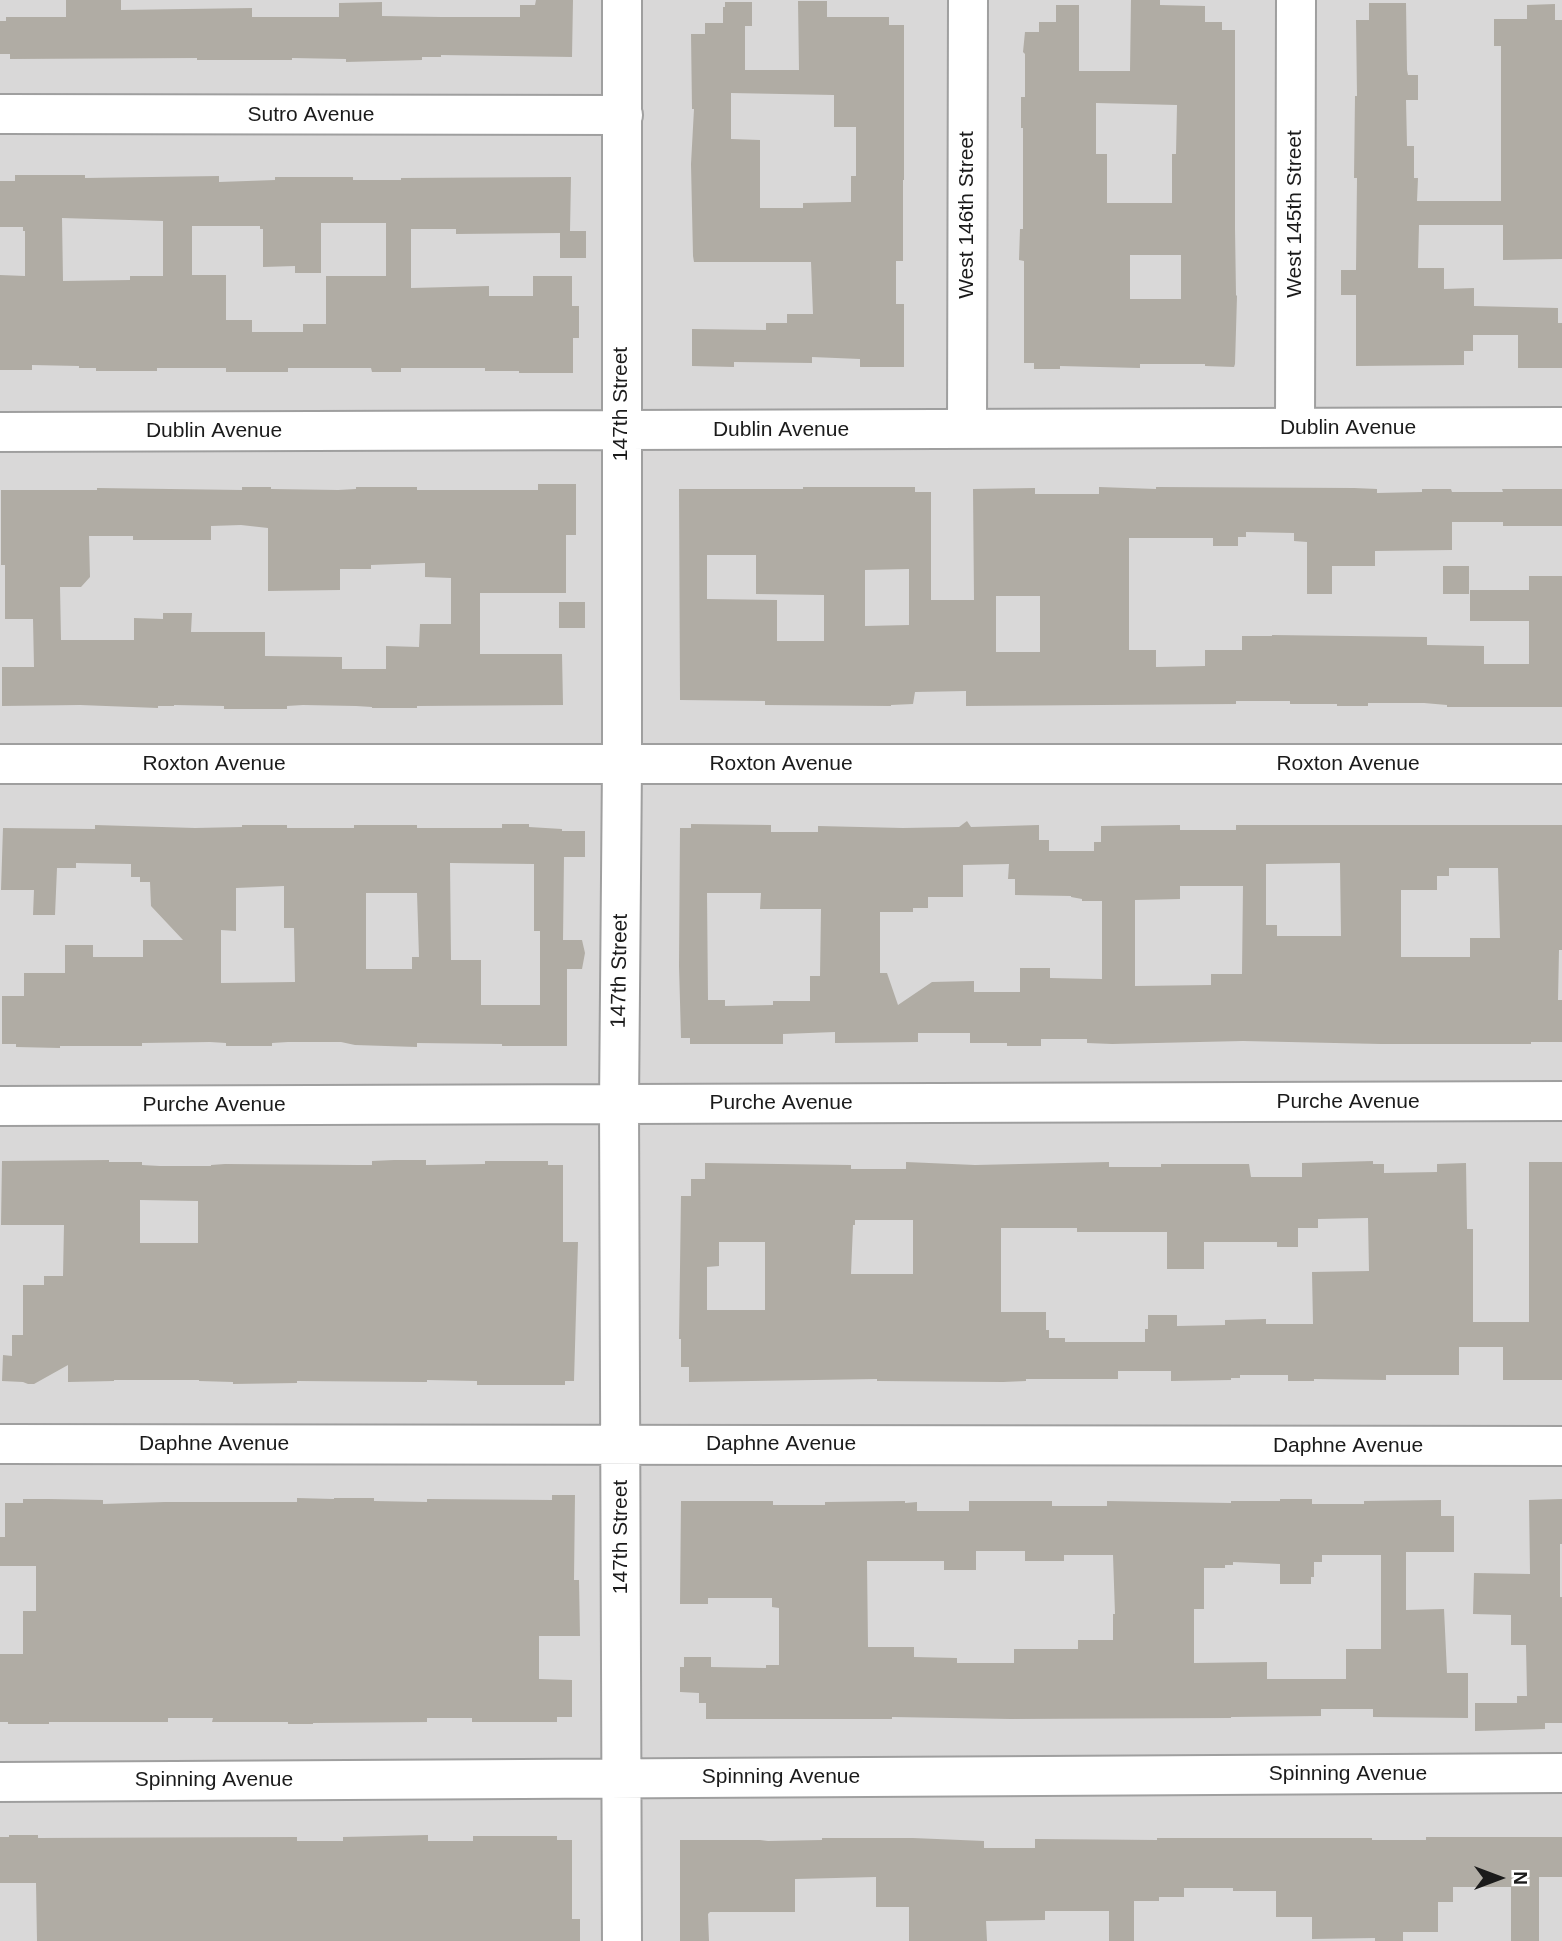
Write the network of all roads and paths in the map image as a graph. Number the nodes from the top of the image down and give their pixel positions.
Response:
1 (622, 0) edge
2 (968, 0) edge
3 (1296, 0) edge
4 (0, 114) edge
5 (623, 115) junction
6 (1562, 427) edge
7 (1295, 428) junction
8 (967, 429) junction
9 (621, 430) junction
10 (0, 432) edge
11 (0, 764) edge
12 (622, 764) junction
13 (1562, 764) edge
14 (1562, 1101) edge
15 (619, 1104) junction
16 (0, 1106) edge
17 (0, 1444) edge
18 (621, 1444) junction
19 (1562, 1446) edge
20 (1562, 1773) edge
21 (621, 1778) junction
22 (0, 1782) edge
23 (622, 1941) edge

1 - 5 street, 147th Street
2 - 8 street, West 146th Street
3 - 7 street, West 145th Street
4 - 5 street, Sutro Avenue
5 - 9 street, 147th Street
6 - 7 street, Dublin Avenue
7 - 8 street, Dublin Avenue
8 - 9 street, Dublin Avenue
9 - 10 street, Dublin Avenue
9 - 12 street, 147th Street
11 - 12 street, Roxton Avenue
12 - 13 street, Roxton Avenue
12 - 15 street, 147th Street
14 - 15 street, Purche Avenue
15 - 16 street, Purche Avenue
15 - 18 street, 147th Street
17 - 18 street, Daphne Avenue
18 - 19 street, Daphne Avenue
18 - 21 street, 147th Street
20 - 21 street, Spinning Avenue
21 - 22 street, Spinning Avenue
21 - 23 street, 147th Street

